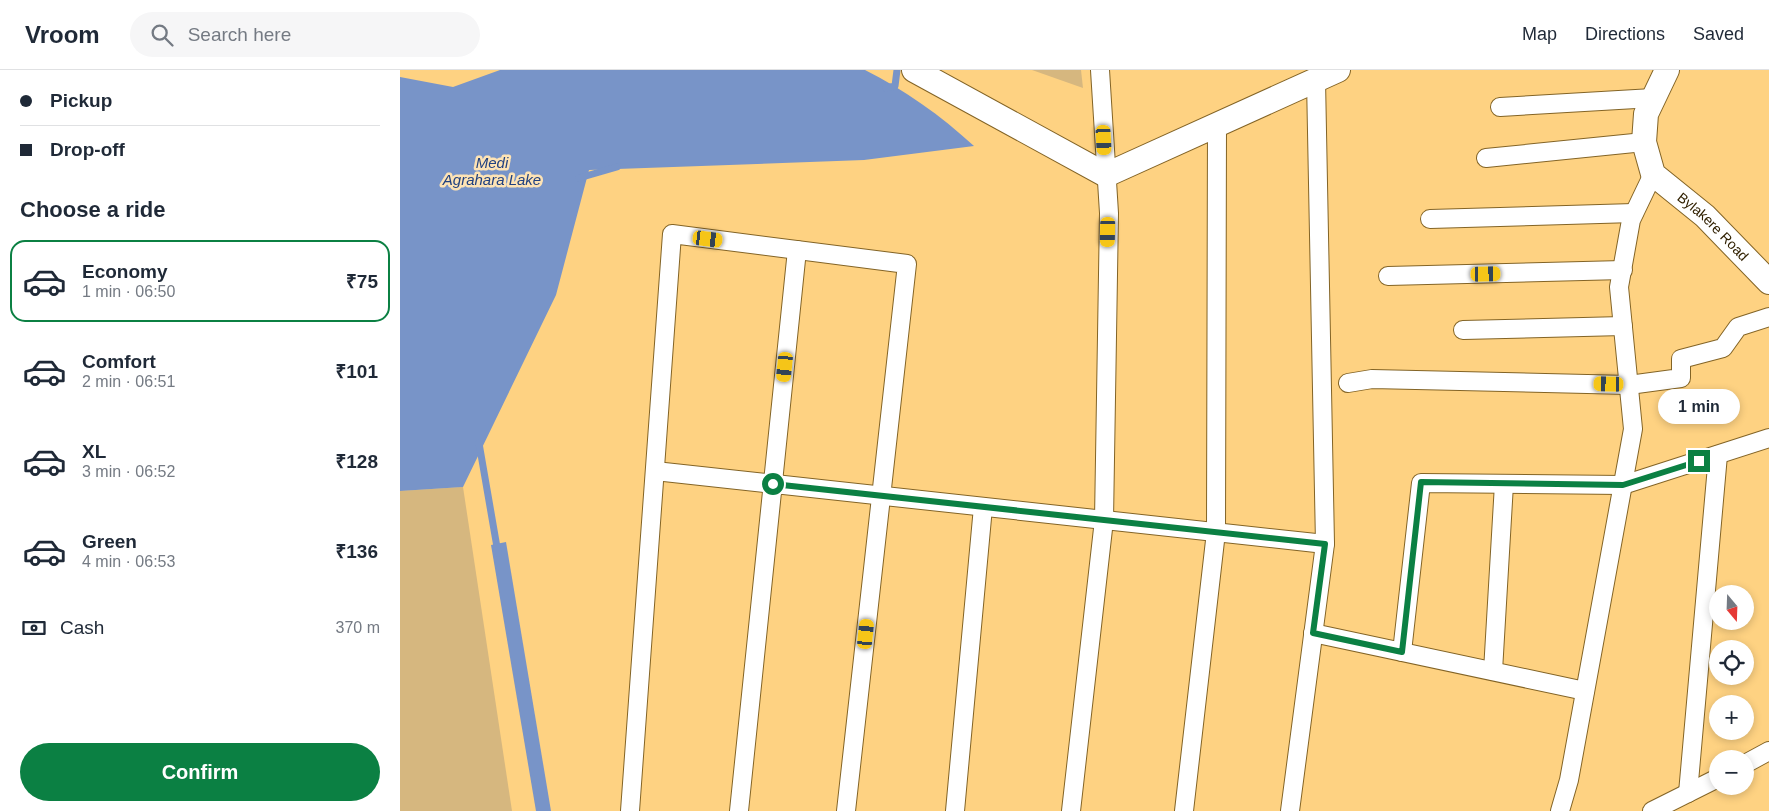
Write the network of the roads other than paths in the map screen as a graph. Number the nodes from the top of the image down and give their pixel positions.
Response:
1 (914, 70) edge
2 (1100, 70) edge
3 (1338, 70) edge
4 (1667, 70) edge
5 (1316, 80) junction
6 (1653, 98) junction
7 (1500, 107) dead end
8 (1217, 125) junction
9 (1644, 142) junction
10 (1486, 158) dead end
11 (1654, 174) junction
12 (1106, 175) junction
13 (1634, 213) junction
14 (1430, 219) dead end
15 (797, 250) junction
16 (1623, 270) junction
17 (1388, 276) dead end
18 (1769, 282) edge
19 (1769, 318) edge
20 (1623, 326) junction
21 (1463, 330) dead end
22 (1348, 383) dead end
23 (1629, 385) junction
24 (1769, 438) edge
25 (1718, 455) junction
26 (655, 471) junction
27 (773, 484) junction
28 (1504, 484) junction
29 (1623, 485) junction
30 (881, 496) junction
31 (983, 506) junction
32 (1104, 520) junction
33 (1216, 532) junction
34 (1325, 544) junction
35 (1313, 633) junction
36 (1402, 652) junction
37 (1492, 671) junction
38 (1585, 691) junction
39 (1769, 751) edge
40 (1754, 759) edge
41 (1709, 782) edge
42 (1688, 793) junction
43 (630, 811) edge
44 (739, 811) edge
45 (846, 811) edge
46 (955, 811) edge
47 (1071, 811) edge
48 (1184, 811) edge
49 (1290, 811) edge
50 (1560, 811) edge
51 (1652, 811) edge

1 - 12 street
2 - 12 street
3 - 5 street
4 - 6 street
5 - 8 street
5 - 34 street
6 - 7 street
6 - 9 street
8 - 12 street
8 - 33 street
9 - 10 street
9 - 11 street
11 - 13 street
11 - 18 street, Bylakere Road
12 - 32 street
13 - 14 street
13 - 16 street
15 - 26 street
15 - 27 street
15 - 30 street
16 - 17 street
16 - 20 street
19 - 23 street
20 - 21 street
20 - 23 street
22 - 23 street
23 - 29 street
24 - 25 street
25 - 29 street
25 - 42 street
26 - 27 street
26 - 43 street
27 - 30 street
27 - 44 street
28 - 29 street
28 - 36 street
28 - 37 street
29 - 38 street
30 - 31 street
30 - 45 street
31 - 32 street
31 - 46 street
32 - 33 street
32 - 47 street
33 - 34 street
33 - 48 street
34 - 35 street
35 - 36 street
35 - 49 street
36 - 37 street
37 - 38 street
38 - 50 street
39 - 40 street
41 - 42 street
42 - 51 street

